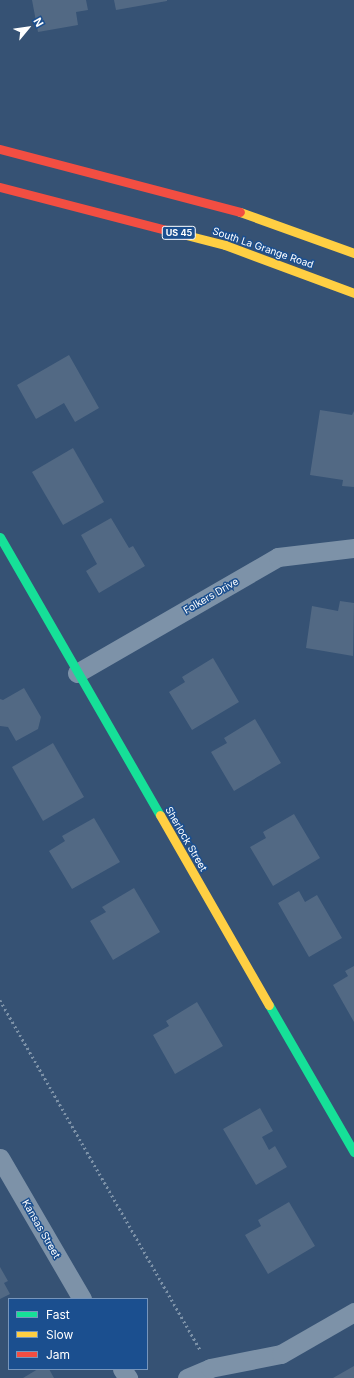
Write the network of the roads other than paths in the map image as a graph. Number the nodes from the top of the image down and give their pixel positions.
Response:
1 (0, 149) edge
2 (0, 188) edge
3 (354, 253) edge
4 (354, 293) edge
5 (0, 537) edge
6 (354, 548) edge
7 (77, 673) junction
8 (354, 1152) edge
9 (0, 1158) edge
10 (81, 1298) edge
11 (354, 1312) edge
12 (187, 1378) edge

1 - 3 main road
2 - 4 main road, South La Grange Road / US 45
5 - 7 main road, Sherlock Street
6 - 7 street, Folkers Drive
7 - 8 main road, Sherlock Street
9 - 10 street, Kansas Street
11 - 12 street

